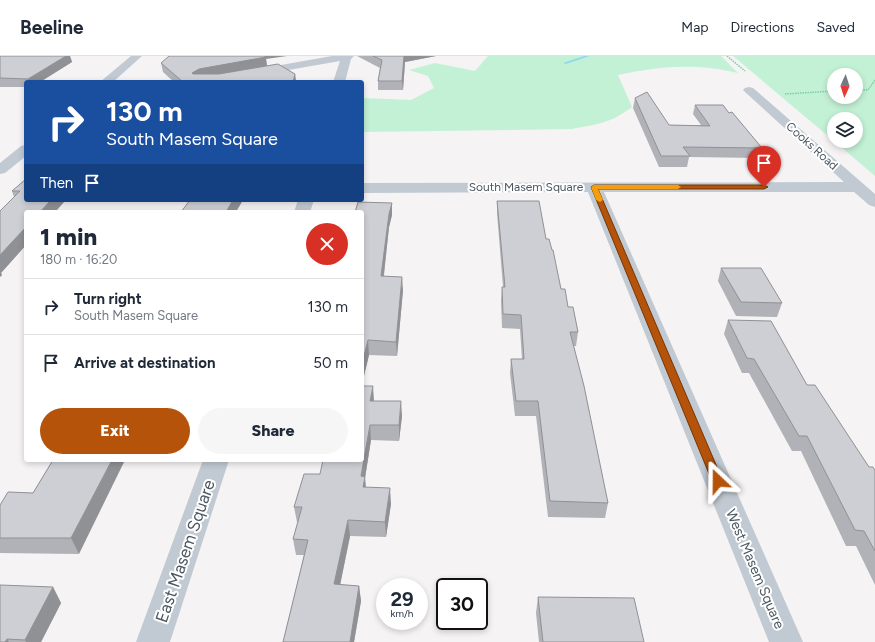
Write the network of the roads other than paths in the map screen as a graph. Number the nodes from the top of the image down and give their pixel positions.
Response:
1 (136, 56) edge
2 (348, 56) edge
3 (108, 80) edge
4 (212, 80) edge
5 (340, 80) edge
6 (753, 94) road end
7 (24, 151) edge
8 (0, 170) edge
9 (857, 186) junction
10 (594, 187) junction
11 (364, 188) edge
12 (875, 202) edge
13 (215, 462) edge
14 (153, 642) edge
15 (786, 642) edge

1 - 3 street
2 - 4 street
2 - 5 street
6 - 9 street, Cooks Road
7 - 8 street
9 - 10 street, South Masem Square
9 - 12 street, Cooks Road
10 - 11 street, South Masem Square
10 - 15 street, West Masem Square
13 - 14 street, East Masem Square

